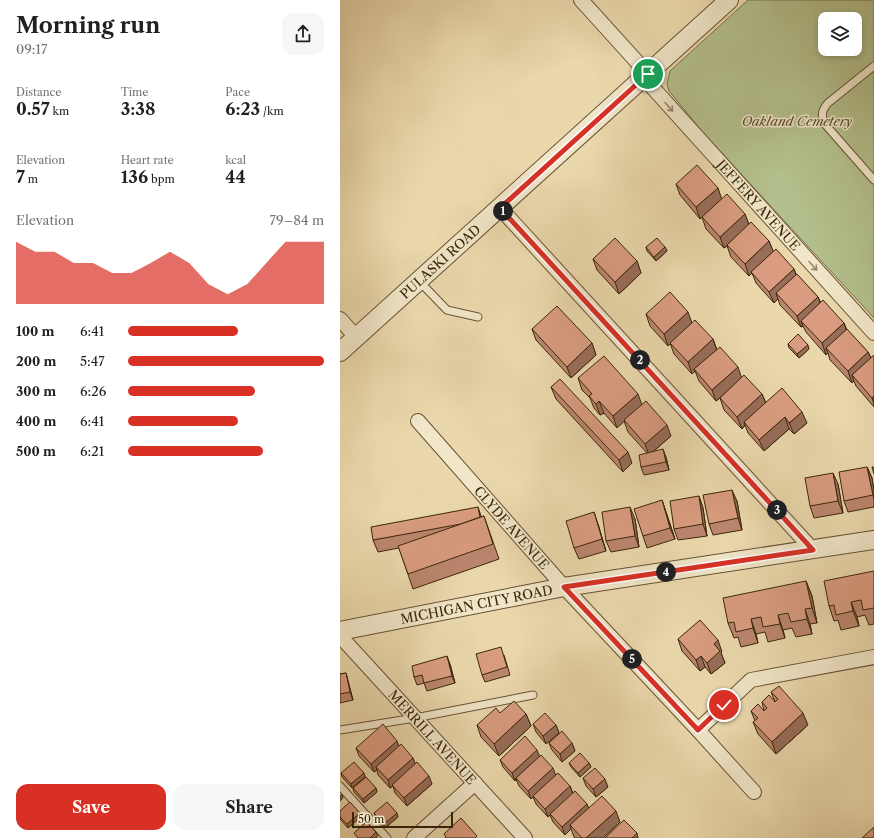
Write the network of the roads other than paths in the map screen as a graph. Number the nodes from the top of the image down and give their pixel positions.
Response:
1 (582, 0) edge
2 (729, 0) edge
3 (874, 66) edge
4 (646, 76) junction
5 (874, 180) edge
6 (500, 208) junction
7 (419, 281) junction
8 (478, 317) dead end
9 (340, 319) edge
10 (874, 333) edge
11 (356, 337) junction
12 (340, 352) edge
13 (418, 421) dead end
14 (874, 540) edge
15 (813, 550) junction
16 (564, 587) junction
17 (340, 631) edge
18 (340, 636) edge
19 (874, 657) edge
20 (533, 695) dead end
21 (415, 718) junction
22 (340, 730) edge
23 (698, 730) junction
24 (475, 783) junction
25 (340, 786) edge
26 (754, 792) dead end
27 (387, 838) edge
28 (414, 838) edge
29 (525, 838) edge

1 - 4 street
2 - 4 street, PULASKI ROAD
3 - 5 lane
4 - 6 street, PULASKI ROAD
4 -> 10 street, JEFFERY AVENUE
6 - 7 street, PULASKI ROAD
6 - 15 street
7 - 8 lane
7 - 11 street, PULASKI ROAD
9 - 11 street
11 - 12 street, PULASKI ROAD
13 - 16 street, CLYDE AVENUE
14 - 15 street, MICHIGAN CITY ROAD
15 - 16 street, MICHIGAN CITY ROAD
16 - 17 street, MICHIGAN CITY ROAD
16 - 23 street, CLYDE AVENUE
18 - 21 street, MERRILL AVENUE
19 - 23 street
20 - 21 lane
21 - 22 lane
21 - 24 street, MERRILL AVENUE
23 - 26 street, CLYDE AVENUE
24 - 28 street
24 - 29 street, MERRILL AVENUE
25 - 27 lane

